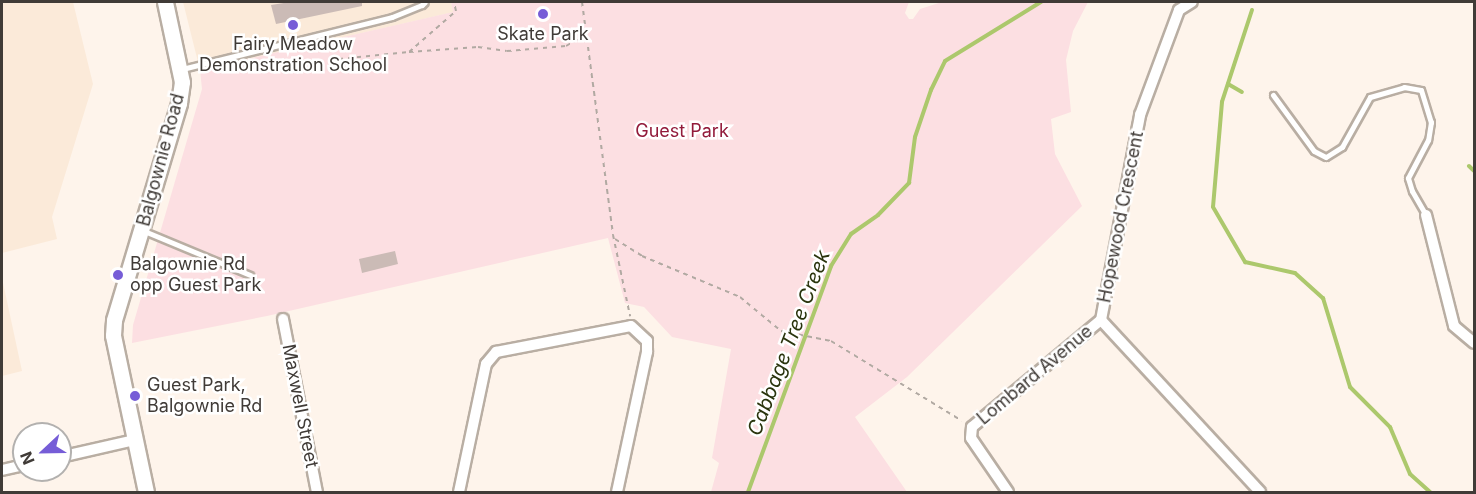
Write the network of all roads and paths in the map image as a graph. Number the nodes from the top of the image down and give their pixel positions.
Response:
1 (165, 2) edge
2 (425, 2) edge
3 (454, 2) edge
4 (582, 2) edge
5 (1192, 2) edge
6 (586, 34) junction
7 (409, 52) junction
8 (335, 64) dead end
9 (181, 69) junction
10 (1273, 95) dead end
11 (1426, 214) joint
12 (142, 230) junction
13 (615, 239) junction
14 (250, 275) dead end
15 (283, 319) dead end
16 (1101, 320) junction
17 (632, 326) junction
18 (1474, 343) edge
19 (972, 427) junction
20 (135, 440) junction
21 (72, 454) edge
22 (146, 492) edge
23 (317, 492) edge
24 (459, 492) edge
25 (617, 492) edge
26 (1008, 492) edge
27 (1260, 492) edge

1 - 9 main road, Balgownie Road
2 - 9 lane
3 - 7 path
4 - 6 path
5 - 16 street, Hopewood Crescent
6 - 7 path
6 - 13 path
7 - 8 path
9 - 12 main road, Balgownie Road
10 - 11 lane
11 - 18 street
12 - 14 lane
12 - 20 main road, Balgownie Road
13 - 17 path
13 - 19 path
15 - 23 street, Maxwell Street
16 - 19 street, Lombard Avenue
16 - 27 street, Hopewood Crescent
17 - 24 street
17 - 25 street
19 - 26 street, Lombard Avenue
20 - 21 street
20 - 22 main road, Balgownie Road

